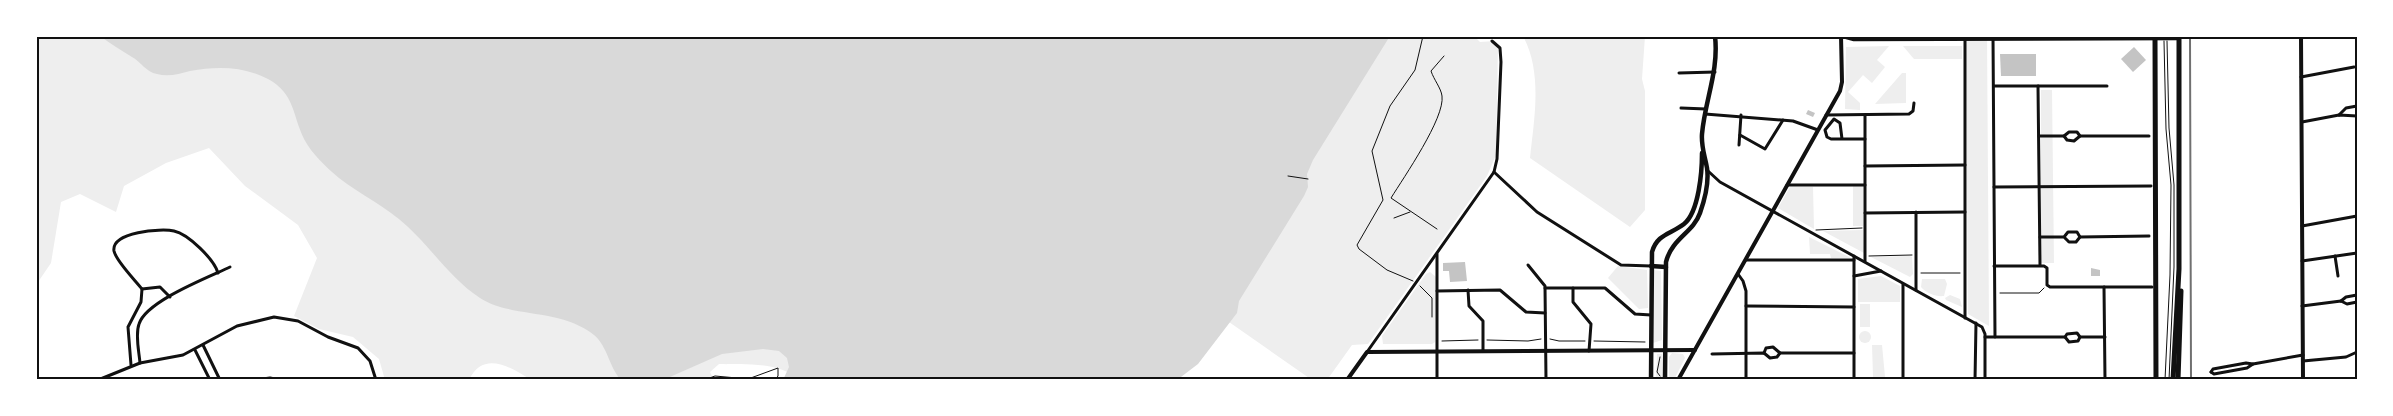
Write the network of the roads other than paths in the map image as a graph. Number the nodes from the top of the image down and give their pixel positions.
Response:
1 (1715, 36) edge
2 (1842, 36) edge
3 (2310, 36) edge
4 (2155, 37) edge
5 (2165, 37) edge
6 (2179, 37) edge
7 (2301, 37) edge
8 (1965, 38) edge
9 (1993, 38) edge
10 (1492, 41) dead end
11 (2354, 67) dead end
12 (1715, 72) junction
13 (1679, 73) dead end
14 (2301, 77) junction
15 (1994, 86) junction
16 (2038, 86) junction
17 (2106, 86) dead end
18 (1914, 103) dead end
19 (2357, 106) edge
20 (1681, 108) dead end
21 (1707, 109) junction
22 (1705, 114) junction
23 (1865, 114) junction
24 (1741, 115) junction
25 (1826, 115) junction
26 (1836, 115) junction
27 (2339, 115) junction
28 (2357, 116) edge
29 (1783, 120) junction
30 (1836, 120) junction
31 (2302, 122) junction
32 (1818, 130) junction
33 (1740, 136) junction
34 (2039, 136) junction
35 (2064, 136) junction
36 (2080, 136) junction
37 (2149, 136) dead end
38 (1842, 139) junction
39 (1865, 139) junction
40 (1739, 145) dead end
41 (1702, 149) junction
42 (1965, 165) junction
43 (1865, 166) junction
44 (1707, 170) junction
45 (1494, 172) junction
46 (1865, 185) junction
47 (1787, 186) junction
48 (2151, 186) dead end
49 (1994, 187) junction
50 (2039, 187) junction
51 (1772, 211) junction
52 (1916, 212) junction
53 (1965, 212) junction
54 (1865, 213) junction
55 (2357, 216) edge
56 (2302, 226) junction
57 (2149, 236) dead end
58 (2040, 237) junction
59 (2064, 237) junction
60 (2080, 237) junction
61 (1437, 253) junction
62 (2357, 253) edge
63 (2335, 256) junction
64 (1854, 258) junction
65 (1746, 260) junction
66 (2302, 261) junction
67 (1865, 262) junction
68 (1528, 265) dead end
69 (2040, 265) junction
70 (1651, 266) junction
71 (1994, 266) junction
72 (230, 267) dead end
73 (1666, 267) junction
74 (2179, 268) junction
75 (1882, 271) junction
76 (218, 273) junction
77 (1738, 274) junction
78 (1854, 276) junction
79 (2338, 276) dead end
80 (1903, 283) junction
81 (2104, 287) junction
82 (2152, 287) dead end
83 (1545, 288) junction
84 (1573, 288) junction
85 (142, 289) junction
86 (1437, 290) junction
87 (1468, 290) junction
88 (1916, 290) junction
89 (2357, 295) edge
90 (170, 296) junction
91 (2341, 302) junction
92 (2357, 302) edge
93 (1746, 306) junction
94 (2302, 306) junction
95 (1854, 307) junction
96 (1545, 313) junction
97 (1651, 315) junction
98 (1965, 318) junction
99 (1976, 323) junction
100 (1985, 337) junction
101 (1995, 337) junction
102 (2105, 337) junction
103 (203, 345) junction
104 (195, 350) junction
105 (1651, 350) junction
106 (1663, 350) junction
107 (1695, 350) junction
108 (1437, 351) junction
109 (1483, 351) junction
110 (1546, 351) junction
111 (1589, 351) junction
112 (1367, 352) junction
113 (2357, 352) edge
114 (1746, 353) junction
115 (1764, 353) junction
116 (1780, 353) junction
117 (1854, 353) junction
118 (1712, 354) dead end
119 (2303, 356) junction
120 (2303, 361) junction
121 (140, 362) junction
122 (2253, 364) junction
123 (131, 365) junction
124 (1349, 378) edge
125 (98, 380) edge
126 (210, 380) edge
127 (220, 380) edge
128 (255, 380) edge
129 (280, 380) edge
130 (376, 380) edge
131 (1437, 380) edge
132 (1546, 380) edge
133 (1651, 380) edge
134 (1666, 380) edge
135 (1678, 380) edge
136 (1746, 380) edge
137 (1854, 380) edge
138 (1903, 380) edge
139 (1975, 380) edge
140 (1985, 380) edge
141 (2105, 380) edge
142 (2156, 380) edge
143 (2166, 380) edge
144 (2169, 380) edge
145 (2172, 380) edge
146 (2178, 380) edge
147 (2303, 380) edge

1 - 12 main road
2 - 8 main road
2 - 25 street
3 - 7 street
4 - 5 main road
4 - 9 main road
4 - 142 highway
5 - 6 main road
5 - 143 lane
5 - 144 lane
6 - 74 highway
7 - 14 street
8 - 9 main road
8 - 42 street
9 - 15 street
10 - 45 street
11 - 14 street
12 - 13 street
12 - 21 main road
14 - 31 street
15 - 16 street
15 - 49 street
16 - 17 street
16 - 34 street
18 - 23 street
19 - 27 street
20 - 21 street
21 - 22 main road
22 - 24 street
22 - 41 main road
23 - 26 street
23 - 39 street
24 - 29 street
24 - 33 street
25 - 26 street
25 - 32 street
26 - 30 street
27 - 28 street
27 - 31 street
29 - 32 street
29 - 33 street
30 - 38 street
30 - 38 street
31 - 56 street
32 - 47 street
33 - 40 street
34 - 35 street
34 - 50 street
35 - 36 street
35 - 36 street
36 - 37 street
38 - 39 street
39 - 43 street
41 - 44 main road
41 - 70 main road
42 - 43 street
42 - 53 street
43 - 46 street
44 - 51 street
44 - 73 main road
45 - 61 street
45 - 70 street
46 - 47 street
46 - 54 street
47 - 51 street
48 - 50 street
49 - 50 street
49 - 71 street
50 - 58 street
51 - 64 street
51 - 65 street
52 - 53 street
52 - 54 street
52 - 88 street
53 - 98 street
54 - 67 street
55 - 56 street
56 - 66 street
57 - 60 street
58 - 59 street
58 - 69 street
59 - 60 street
59 - 60 street
61 - 86 street
61 - 112 street
62 - 63 street
63 - 66 street
63 - 79 street
64 - 65 street
64 - 67 street
64 - 78 street
65 - 77 street
66 - 94 street
67 - 75 street
68 - 83 street
69 - 71 street
69 - 81 street
70 - 73 main road
70 - 97 main road
71 - 101 street
72 - 76 street
73 - 106 main road
74 - 145 highway
74 - 146 highway
75 - 78 street
75 - 80 street
76 - 85 street
76 - 90 street
77 - 93 street
77 - 107 street
78 - 95 street
80 - 88 street
80 - 138 street
81 - 82 street
81 - 102 street
83 - 84 street
83 - 96 street
84 - 97 street
84 - 111 street
85 - 90 street
85 - 123 street
86 - 87 street
86 - 108 street
87 - 96 street
87 - 109 street
88 - 98 street
89 - 91 street
90 - 121 street
91 - 92 street
91 - 94 street
93 - 95 street
93 - 114 street
94 - 119 street
95 - 117 street
96 - 110 street
97 - 105 main road
98 - 99 street
99 - 100 street
99 - 139 street
100 - 101 street
100 - 140 street
101 - 102 street
102 - 141 street
103 - 104 street
103 - 127 street
103 - 130 street
104 - 121 street
104 - 126 street
105 - 106 street
105 - 111 street
105 - 133 main road
106 - 107 street
106 - 134 main road
107 - 135 street
108 - 109 street
108 - 112 street
108 - 131 street
109 - 110 street
110 - 111 street
110 - 132 street
112 - 124 street
113 - 120 street
114 - 115 street
114 - 118 street
114 - 136 street
115 - 116 street
115 - 116 street
116 - 117 street
117 - 137 street
119 - 120 street
119 - 122 street
120 - 147 street
121 - 123 street
122 - 122 street
123 - 125 street
128 - 129 street

